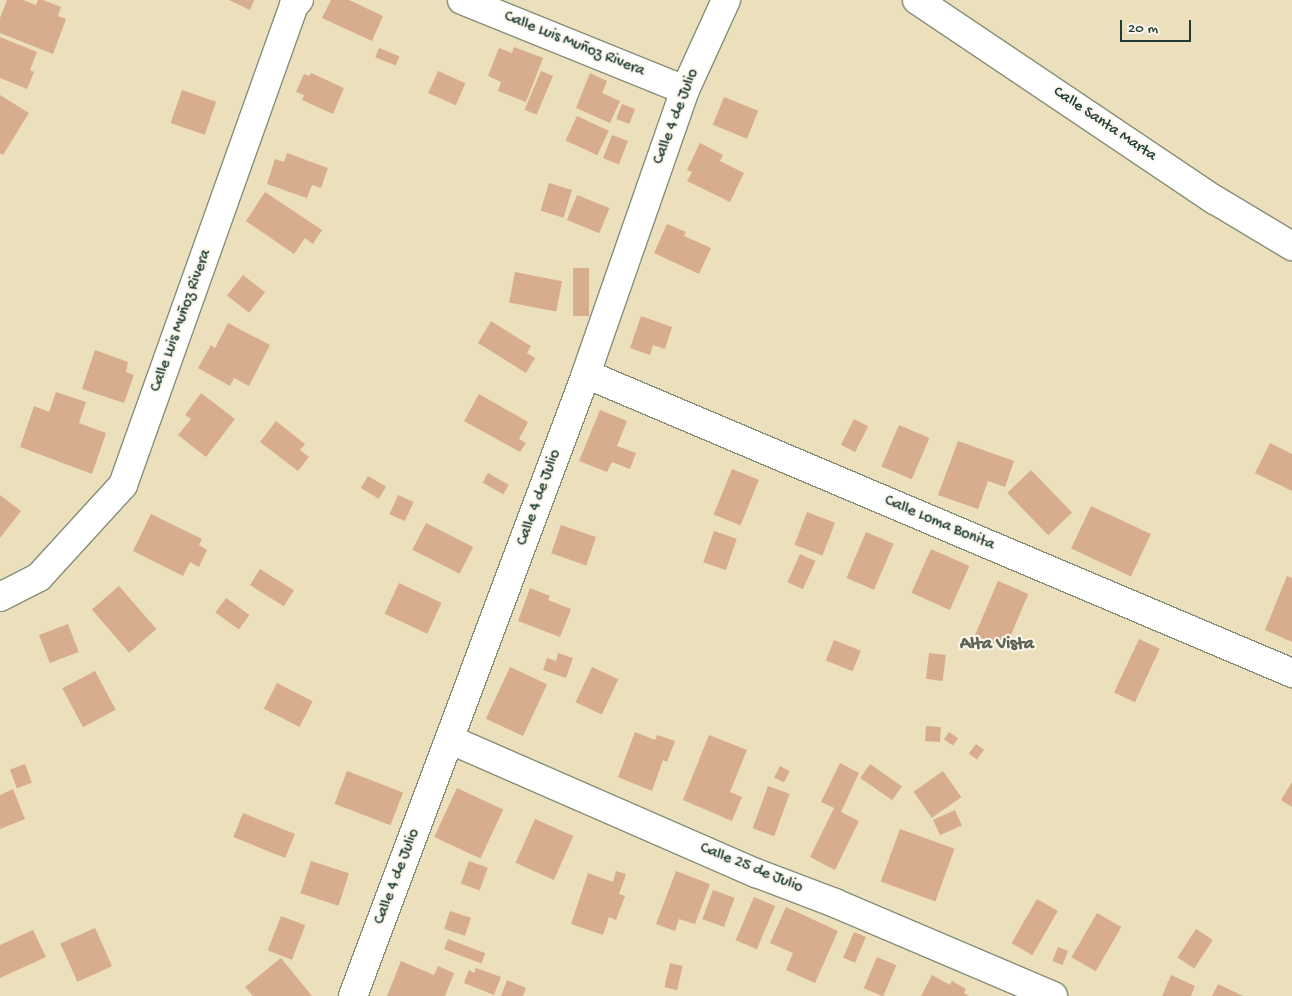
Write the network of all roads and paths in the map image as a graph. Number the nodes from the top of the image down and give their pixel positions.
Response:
1 (299, 0) edge
2 (462, 0) edge
3 (726, 0) edge
4 (917, 0) edge
5 (685, 90) junction
6 (1292, 246) edge
7 (586, 374) junction
8 (0, 597) edge
9 (1292, 673) edge
10 (450, 740) junction
11 (353, 996) edge
12 (1053, 996) edge

1 - 8 street, Calle Luis Muñoz Rivera
2 - 5 street, Calle Luis Muñoz Rivera
3 - 5 street, Calle 4 de Julio
4 - 6 street, Calle Santa Marta
5 - 7 street, Calle 4 de Julio
7 - 9 street, Calle Loma Bonita
7 - 10 street, Calle 4 de Julio
10 - 11 street, Calle 4 de Julio
10 - 12 street, Calle 25 de Julio

